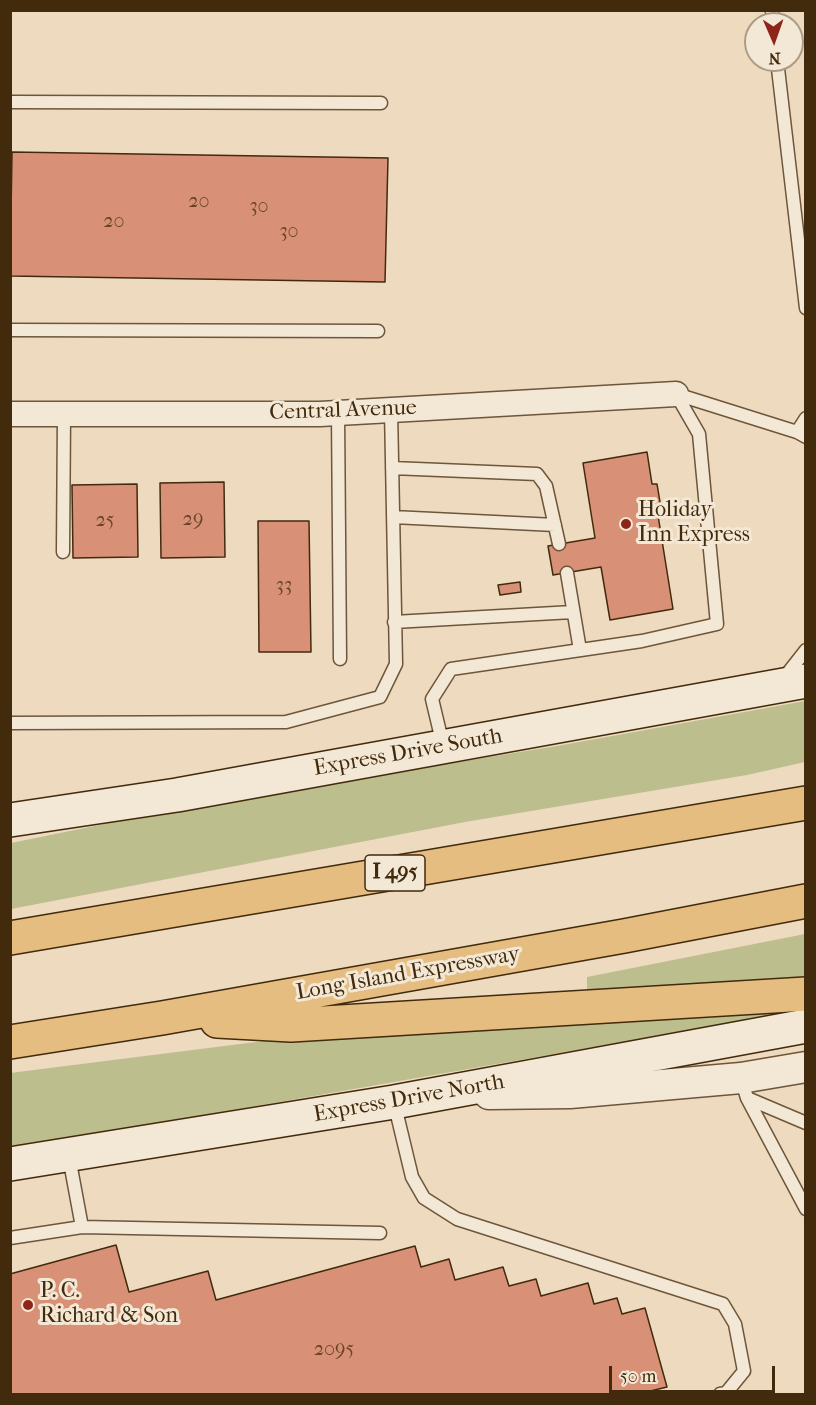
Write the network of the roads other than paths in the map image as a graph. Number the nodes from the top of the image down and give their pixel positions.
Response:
1 (778, 72) edge
2 (10, 102) edge
3 (381, 103) dead end
4 (806, 308) edge
5 (10, 330) edge
6 (378, 331) dead end
7 (676, 394) junction
8 (391, 410) junction
9 (338, 413) junction
10 (10, 414) edge
11 (64, 414) junction
12 (806, 418) edge
13 (801, 434) edge
14 (392, 468) junction
15 (393, 517) junction
16 (555, 525) junction
17 (559, 544) dead end
18 (63, 552) dead end
19 (567, 573) dead end
20 (573, 612) junction
21 (394, 622) junction
22 (580, 650) junction
23 (806, 650) edge
24 (340, 659) dead end
25 (791, 684) edge
26 (10, 723) edge
27 (444, 746) junction
28 (797, 802) edge
29 (10, 820) edge
30 (806, 901) edge
31 (10, 939) edge
32 (806, 994) edge
33 (162, 1018) junction
34 (806, 1026) edge
35 (10, 1042) edge
36 (806, 1067) edge
37 (744, 1088) junction
38 (435, 1095) junction
39 (394, 1102) junction
40 (806, 1123) edge
41 (69, 1156) junction
42 (10, 1164) edge
43 (806, 1209) edge
44 (82, 1227) junction
45 (380, 1233) dead end
46 (10, 1238) edge
47 (720, 1395) edge

1 - 4 lane
2 - 3 lane
5 - 6 lane
7 - 8 street, Central Avenue
7 - 13 lane
7 - 22 lane
8 - 9 street, Central Avenue
8 - 14 lane
9 - 11 street, Central Avenue
9 - 24 lane
10 - 11 street, Central Avenue
11 - 18 lane
12 - 13 lane
14 - 15 lane
14 - 16 lane
15 - 16 lane
15 - 21 lane
16 - 17 lane
19 - 20 lane
20 - 21 lane
20 - 22 lane
21 - 26 lane
22 - 27 lane
23 - 25 lane
25 - 27 main road, Express Drive South
27 - 29 main road, Express Drive South
28 - 31 highway, I 495
30 - 33 highway, Long Island Expressway
32 - 33 highway
33 - 35 highway, Long Island Expressway
34 - 38 main road, Express Drive North
36 - 37 street
37 - 38 street
37 - 40 lane
37 - 43 lane
38 - 39 main road, Express Drive North
39 - 41 main road, Express Drive North
39 - 47 lane
41 - 42 main road, Express Drive North
41 - 44 lane
44 - 45 lane
44 - 46 lane

